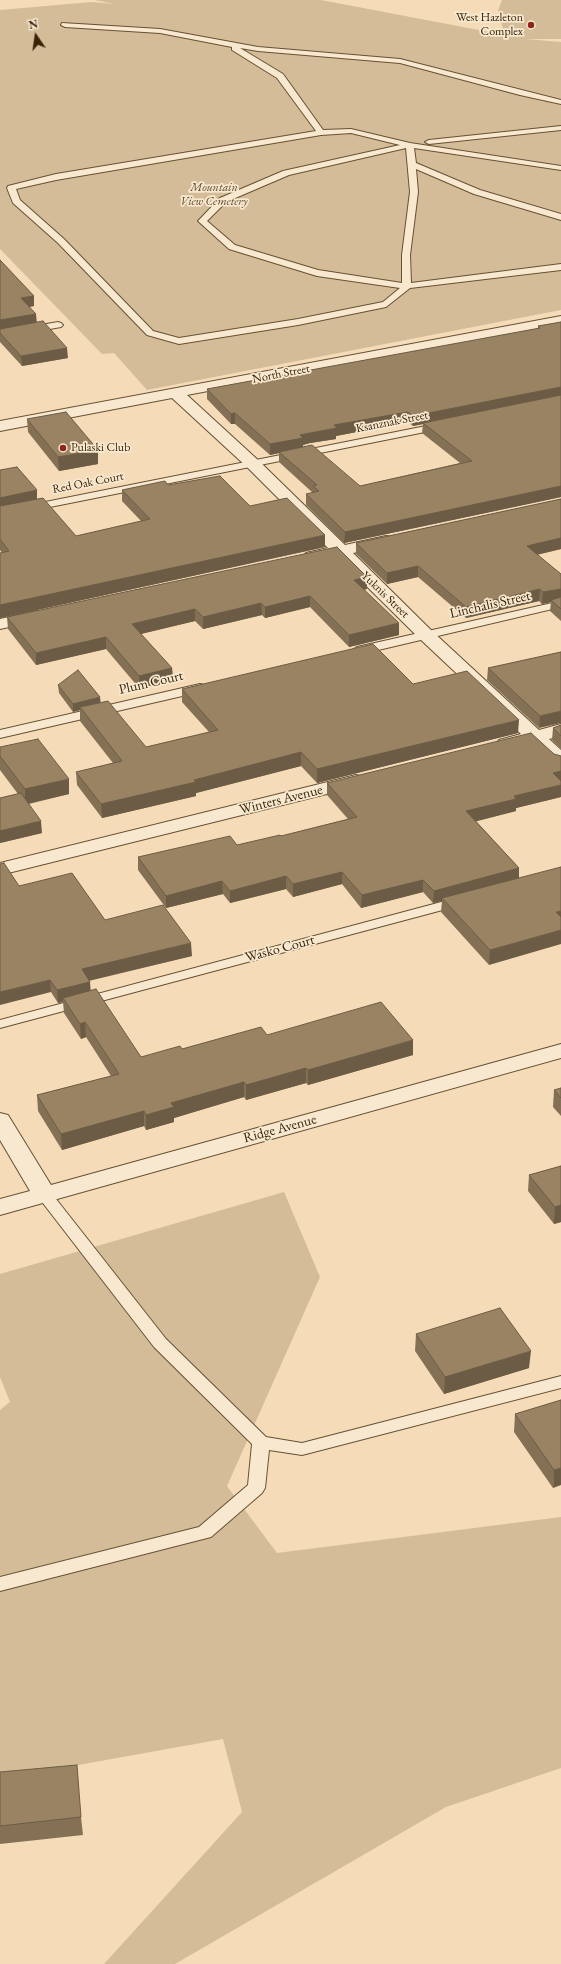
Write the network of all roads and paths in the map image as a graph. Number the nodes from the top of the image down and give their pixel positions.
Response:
1 (65, 25) dead end
2 (228, 44) junction
3 (561, 102) edge
4 (561, 128) edge
5 (320, 133) junction
6 (410, 145) junction
7 (411, 164) junction
8 (561, 168) edge
9 (561, 217) edge
10 (561, 267) edge
11 (407, 286) junction
12 (561, 320) edge
13 (58, 325) dead end
14 (0, 335) edge
15 (176, 394) junction
16 (453, 423) edge
17 (0, 426) edge
18 (252, 464) junction
19 (0, 514) edge
20 (401, 538) edge
21 (340, 551) junction
22 (294, 561) edge
23 (561, 604) edge
24 (54, 612) edge
25 (0, 624) edge
26 (426, 635) junction
27 (349, 653) edge
28 (209, 685) edge
29 (561, 730) edge
30 (0, 734) edge
31 (535, 736) junction
32 (488, 748) edge
33 (561, 761) edge
34 (372, 777) edge
35 (0, 869) edge
36 (476, 897) edge
37 (0, 1024) edge
38 (561, 1051) edge
39 (0, 1120) edge
40 (44, 1194) junction
41 (0, 1207) edge
42 (561, 1382) edge
43 (261, 1442) junction
44 (0, 1584) edge

1 - 2 lane
2 - 3 lane
2 - 5 lane
4 - 6 lane
5 - 6 lane
5 - 11 lane
6 - 7 lane
6 - 8 lane
6 - 11 lane
7 - 9 lane
7 - 11 lane
10 - 11 lane
12 - 15 street, North Street
13 - 14 lane
15 - 17 street, North Street
15 - 18 street, Yuknis Street
16 - 18 lane, Ksanznak Street
18 - 19 lane, Red Oak Court
18 - 21 street, Yuknis Street
20 - 21 street
21 - 22 street
21 - 26 street, Yuknis Street
23 - 26 lane, Linchalis Street
24 - 25 street
26 - 27 lane
26 - 31 street, Yuknis Street
28 - 30 lane, Plum Court
29 - 31 street
31 - 32 street
31 - 33 street, Yuknis Street
34 - 35 street, Winters Avenue
36 - 37 lane, Wasko Court
38 - 40 street, Ridge Avenue
39 - 40 street
40 - 41 street, Ridge Avenue
40 - 43 lane
42 - 43 lane
43 - 44 lane

